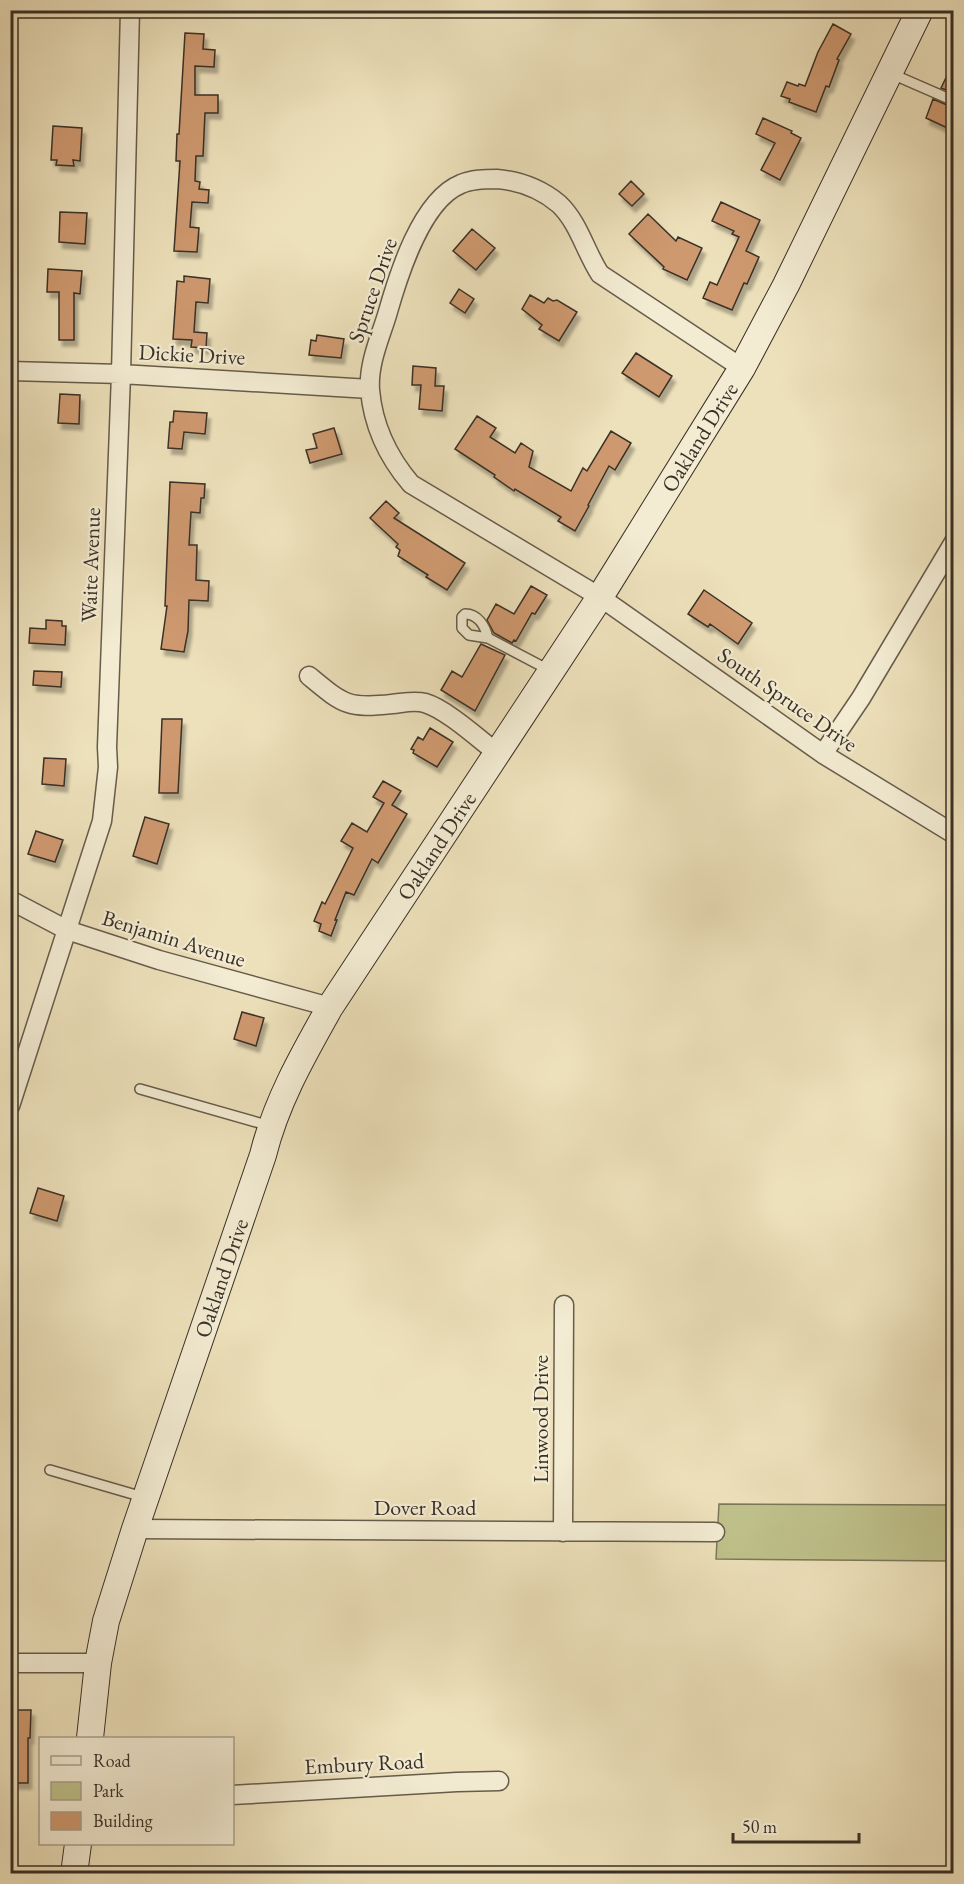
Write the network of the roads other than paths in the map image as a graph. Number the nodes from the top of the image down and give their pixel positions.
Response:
1 (130, 10) edge
2 (920, 10) edge
3 (890, 73) junction
4 (954, 101) edge
5 (742, 368) junction
6 (10, 371) edge
7 (121, 374) junction
8 (370, 389) junction
9 (954, 542) edge
10 (600, 597) junction
11 (489, 638) dead end
12 (551, 671) junction
13 (309, 676) dead end
14 (497, 753) junction
15 (823, 754) junction
16 (954, 834) edge
17 (10, 900) edge
18 (66, 930) junction
19 (330, 1007) junction
20 (140, 1089) dead end
21 (10, 1106) edge
22 (270, 1126) junction
23 (564, 1305) dead end
24 (50, 1470) dead end
25 (146, 1497) junction
26 (135, 1529) junction
27 (563, 1532) junction
28 (715, 1533) dead end
29 (10, 1663) edge
30 (98, 1664) junction
31 (90, 1737) edge
32 (499, 1781) dead end
33 (234, 1795) edge
34 (78, 1845) edge
35 (75, 1874) edge

1 - 7 street, Waite Avenue
2 - 3 main road, Oakland Drive
3 - 4 lane
3 - 5 main road, Oakland Drive
5 - 8 street, Spruce Drive
5 - 10 main road, Oakland Drive
6 - 7 street, Dickie Drive
7 - 8 street, Dickie Drive
7 - 18 street, Waite Avenue
8 - 10 street, Spruce Drive
9 - 15 street
10 - 12 main road, Oakland Drive
10 - 15 street, South Spruce Drive
11 - 12 lane
12 - 14 main road, Oakland Drive
13 - 14 street
14 - 19 main road, Oakland Drive
15 - 16 street, South Spruce Drive
17 - 18 street, Benjamin Avenue
18 - 19 street, Benjamin Avenue
18 - 21 street, Waite Avenue
19 - 22 main road, Oakland Drive
20 - 22 lane
22 - 25 main road, Oakland Drive
23 - 27 street, Linwood Drive
24 - 25 lane
25 - 26 main road, Oakland Drive
26 - 27 street, Dover Road
26 - 30 main road, Oakland Drive
27 - 28 street, Dover Road
29 - 30 street
30 - 31 main road, Oakland Drive
32 - 33 street, Embury Road
34 - 35 main road

